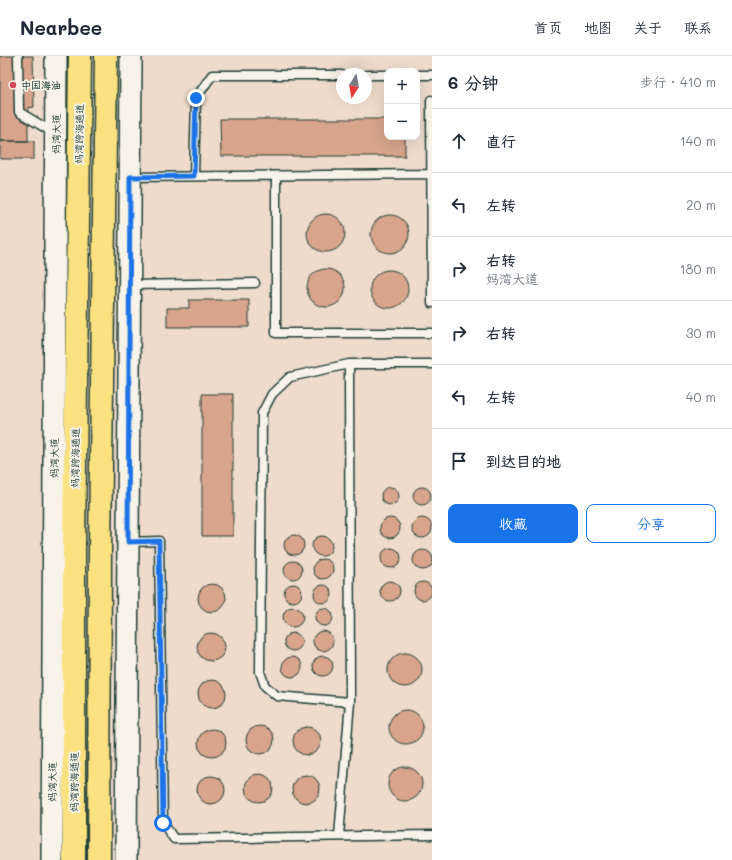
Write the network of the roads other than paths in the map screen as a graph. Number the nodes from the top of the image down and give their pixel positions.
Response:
1 (18, 56) edge
2 (56, 56) edge
3 (80, 56) edge
4 (106, 56) edge
5 (130, 56) edge
6 (336, 75) edge
7 (372, 75) edge
8 (384, 75) edge
9 (420, 75) edge
10 (432, 75) edge
11 (431, 100) edge
12 (56, 134) junction
13 (431, 174) junction
14 (194, 176) junction
15 (276, 176) junction
16 (130, 177) junction
17 (255, 283) dead end
18 (129, 285) junction
19 (432, 303) edge
20 (432, 333) edge
21 (349, 364) junction
22 (432, 364) edge
23 (128, 542) junction
24 (350, 702) junction
25 (432, 835) edge
26 (339, 836) junction
27 (52, 860) edge
28 (74, 860) edge
29 (99, 860) edge
30 (126, 860) edge

1 - 12 lane
2 - 12 main road, 妈湾大道
3 - 28 highway, 妈湾跨海通道
4 - 29 highway
5 - 16 main road
6 - 14 lane
7 - 8 lane
9 - 10 lane
11 - 13 lane
12 - 27 main road, 妈湾大道
13 - 15 lane
13 - 19 lane
14 - 15 lane
14 - 16 lane
15 - 20 lane
16 - 18 main road
17 - 18 lane
18 - 23 main road
21 - 22 lane
21 - 24 lane
21 - 24 lane
23 - 26 lane
23 - 30 main road
24 - 26 lane
25 - 26 lane

